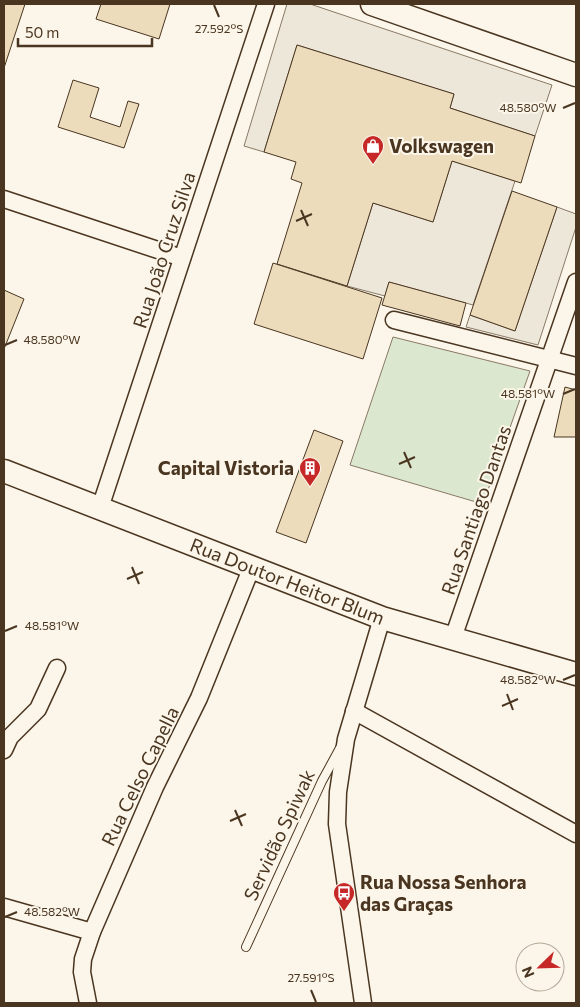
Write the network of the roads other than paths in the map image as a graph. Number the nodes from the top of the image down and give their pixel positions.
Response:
1 (266, 4) edge
2 (372, 4) edge
3 (576, 75) edge
4 (4, 199) edge
5 (182, 258) junction
6 (576, 282) edge
7 (394, 320) dead end
8 (550, 359) junction
9 (576, 366) edge
10 (4, 471) edge
11 (100, 508) junction
12 (251, 569) junction
13 (382, 618) junction
14 (453, 638) junction
15 (58, 668) dead end
16 (576, 674) edge
17 (354, 711) junction
18 (346, 738) junction
19 (4, 750) edge
20 (576, 834) edge
21 (4, 907) edge
22 (92, 932) junction
23 (246, 947) dead end
24 (88, 1003) edge
25 (362, 1003) edge

1 - 5 street, Rua João Cruz Silva
2 - 3 street
4 - 5 street
5 - 11 street, Rua João Cruz Silva
6 - 8 street, Rua Santiago Dantas
7 - 8 street
8 - 9 street
8 - 14 street, Rua Santiago Dantas
10 - 11 street, Rua Doutor Heitor Blum
11 - 12 street, Rua Doutor Heitor Blum
12 - 13 street, Rua Doutor Heitor Blum
12 - 22 street, Rua Celso Capella
13 - 14 street, Rua Doutor Heitor Blum
13 - 17 street
14 - 16 street, Rua Doutor Heitor Blum
15 - 19 street
17 - 18 street
17 - 20 street
18 - 23 lane, Servidão Spiwak
18 - 25 street
21 - 22 street
22 - 24 street, Rua Celso Capella

